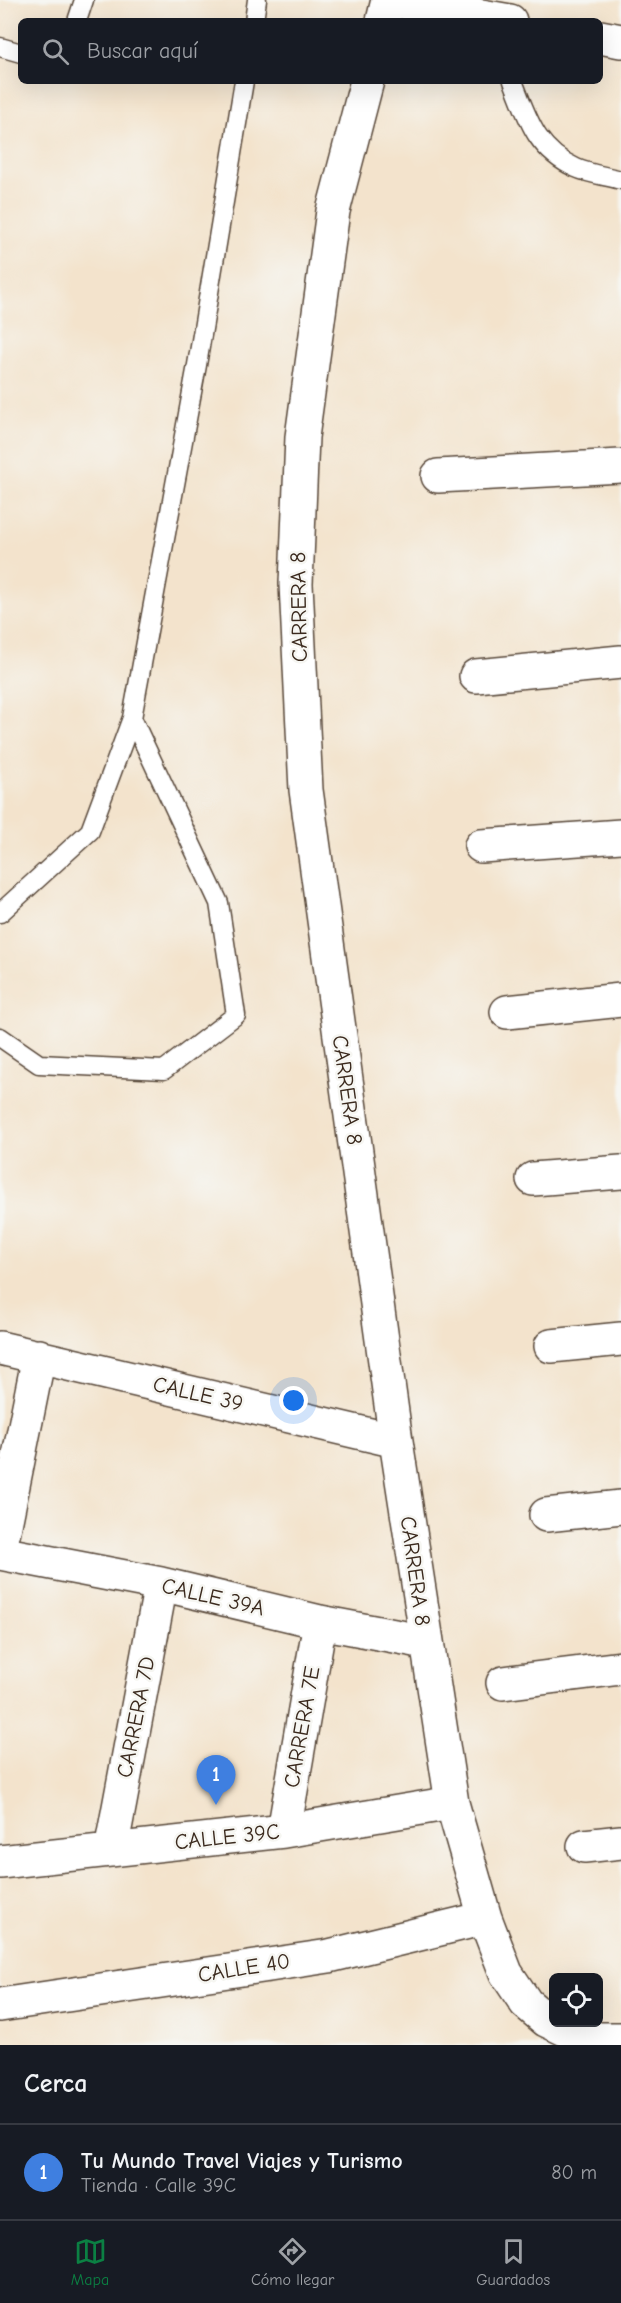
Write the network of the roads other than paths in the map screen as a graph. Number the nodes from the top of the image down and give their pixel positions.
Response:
1 (84, 0) edge
2 (257, 0) edge
3 (389, 0) edge
4 (78, 18) edge
5 (254, 18) edge
6 (384, 18) edge
7 (485, 18) edge
8 (603, 38) edge
9 (621, 41) edge
10 (0, 47) edge
11 (18, 51) edge
12 (244, 84) edge
13 (366, 84) edge
14 (514, 84) edge
15 (621, 180) edge
16 (621, 466) edge
17 (438, 476) dead end
18 (621, 662) edge
19 (476, 676) dead end
20 (132, 718) junction
21 (621, 836) edge
22 (481, 846) dead end
23 (0, 913) edge
24 (621, 1000) edge
25 (507, 1012) dead end
26 (0, 1037) edge
27 (621, 1172) edge
28 (533, 1179) dead end
29 (621, 1339) edge
30 (551, 1346) dead end
31 (0, 1348) edge
32 (39, 1356) junction
33 (396, 1441) junction
34 (621, 1507) edge
35 (546, 1515) dead end
36 (0, 1551) edge
37 (161, 1584) junction
38 (320, 1623) junction
39 (426, 1642) junction
40 (621, 1668) edge
41 (503, 1683) dead end
42 (452, 1803) junction
43 (284, 1832) junction
44 (621, 1842) edge
45 (584, 1846) dead end
46 (111, 1850) junction
47 (0, 1862) edge
48 (485, 1918) junction
49 (0, 2005) edge
50 (610, 2039) edge

1 - 4 lane
2 - 5 lane
3 - 6 street
3 - 7 street
8 - 9 street
10 - 11 lane
12 - 20 lane
13 - 33 street, CARRERA 8
14 - 15 lane
16 - 17 street
18 - 19 street
20 - 23 lane
20 - 26 lane
21 - 22 street
24 - 25 street
27 - 28 street
29 - 30 street
31 - 32 street, CALLE 39
32 - 33 street, CALLE 39
32 - 36 street
33 - 39 street, CARRERA 8
34 - 35 street
36 - 37 street, CALLE 39A
37 - 38 street, CALLE 39A
37 - 46 street, CARRERA 7D
38 - 39 street, CALLE 39A
38 - 43 street, CARRERA 7E
39 - 42 street, CARRERA 8
40 - 41 street
42 - 43 street, CALLE 39C
42 - 48 street, CARRERA 8
43 - 46 street, CALLE 39C
44 - 45 street
46 - 47 street, CALLE 39C
48 - 49 street, CALLE 40
48 - 50 street, CARRERA 8

